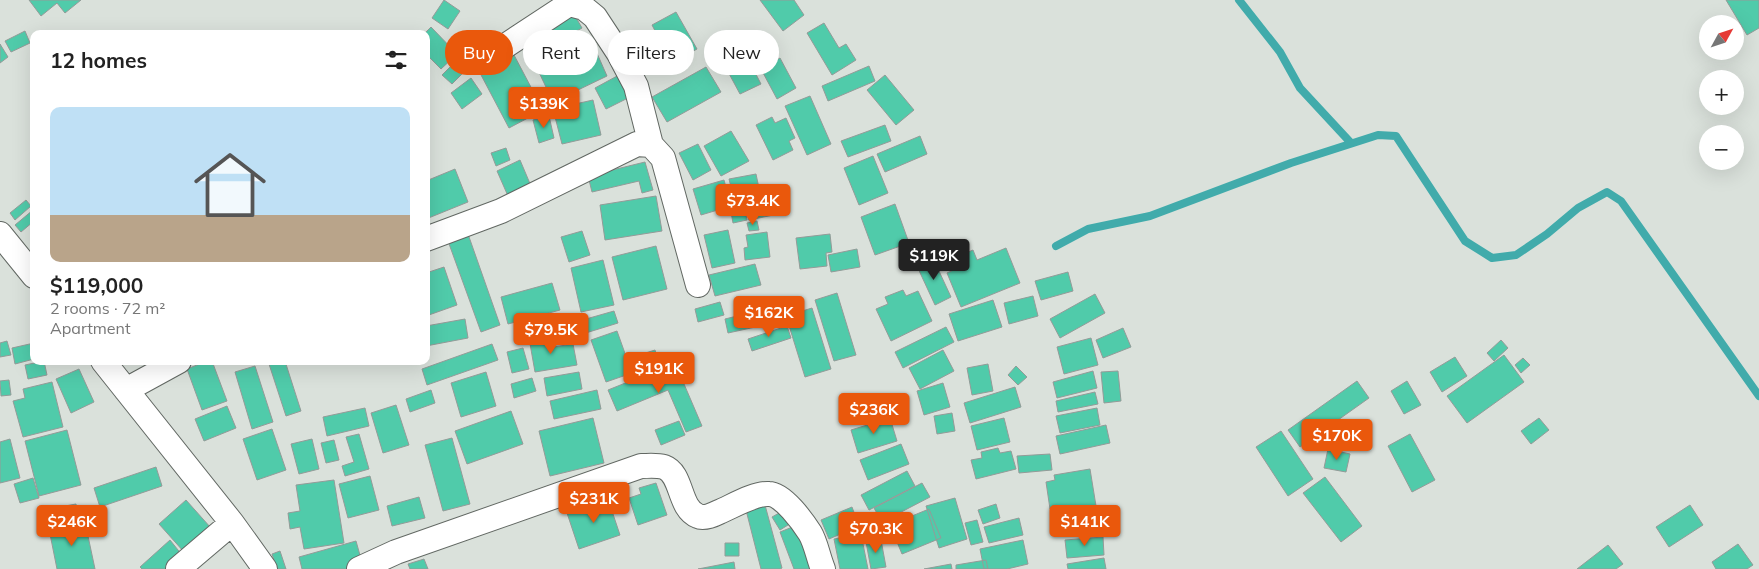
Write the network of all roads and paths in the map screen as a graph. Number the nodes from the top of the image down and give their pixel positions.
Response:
1 (513, 41) edge
2 (651, 145) junction
3 (0, 234) edge
4 (430, 238) edge
5 (30, 271) edge
6 (698, 285) dead end
7 (106, 365) edge
8 (172, 365) edge
9 (126, 390) junction
10 (232, 523) junction
11 (178, 569) edge
12 (265, 569) edge
13 (360, 569) edge
14 (822, 569) edge

1 - 2 street
2 - 4 street
2 - 6 street
3 - 5 street
7 - 9 street
8 - 9 street
9 - 10 street
10 - 11 street
10 - 12 street
13 - 14 street

